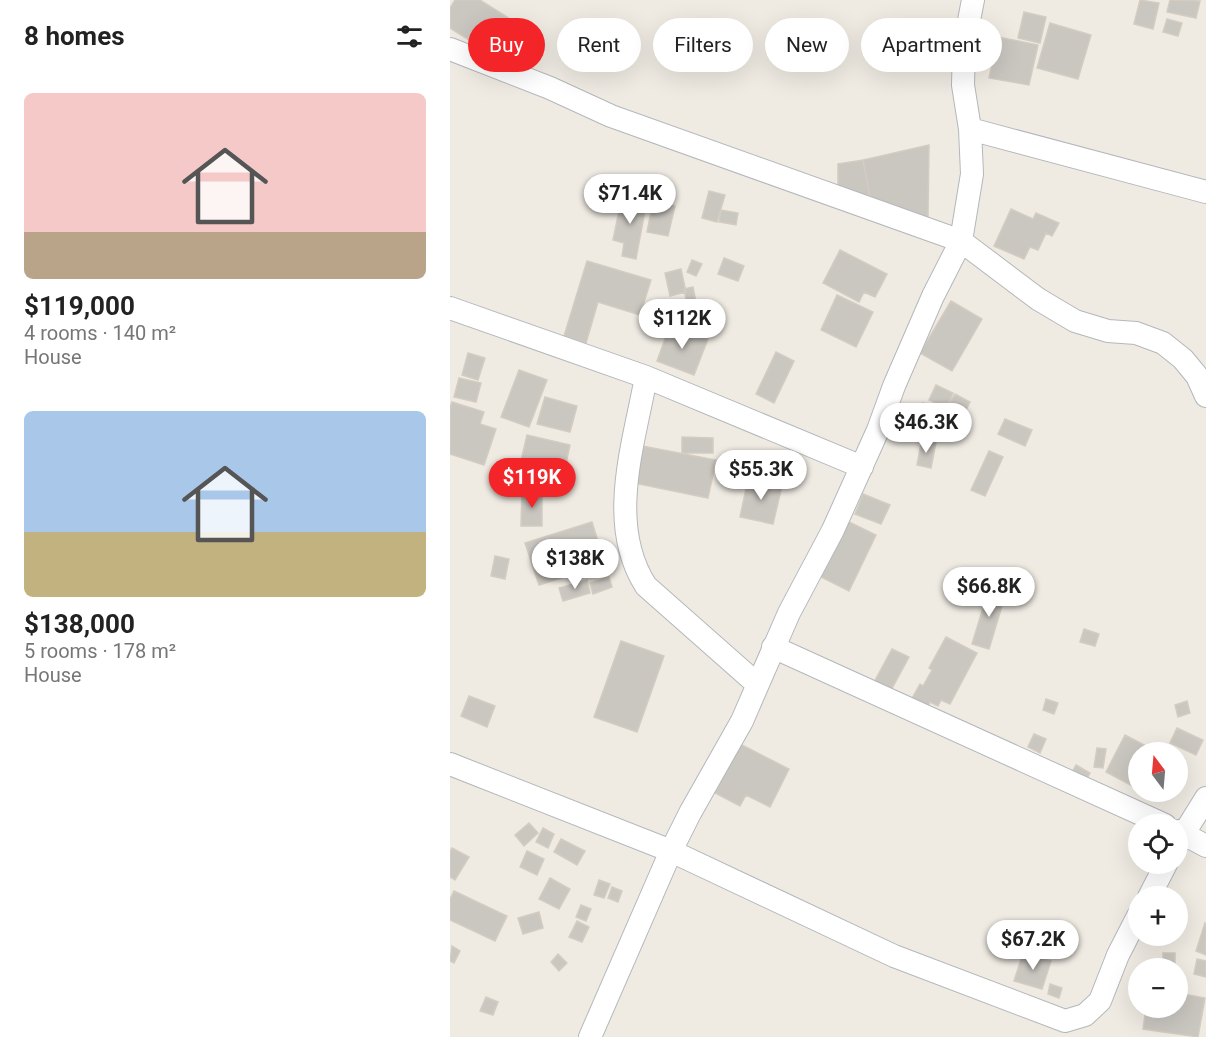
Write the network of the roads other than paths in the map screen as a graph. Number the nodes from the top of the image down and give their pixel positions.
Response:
1 (973, 0) edge
2 (450, 49) edge
3 (970, 129) junction
4 (1206, 192) edge
5 (961, 242) junction
6 (450, 308) edge
7 (646, 377) junction
8 (1206, 396) edge
9 (862, 466) junction
10 (773, 647) junction
11 (757, 684) junction
12 (450, 764) edge
13 (1206, 798) edge
14 (1135, 814) edge
15 (1188, 819) edge
16 (1188, 838) edge
17 (1206, 846) edge
18 (671, 851) junction
19 (1128, 936) edge
20 (590, 1037) edge

1 - 3 street
2 - 5 street
3 - 4 street
3 - 5 street
5 - 8 street
5 - 9 street
6 - 7 street
7 - 9 street
7 - 11 street
9 - 10 street
10 - 11 street
10 - 14 street
11 - 18 street
12 - 18 street
13 - 15 street
16 - 17 street
18 - 19 street
18 - 20 street

